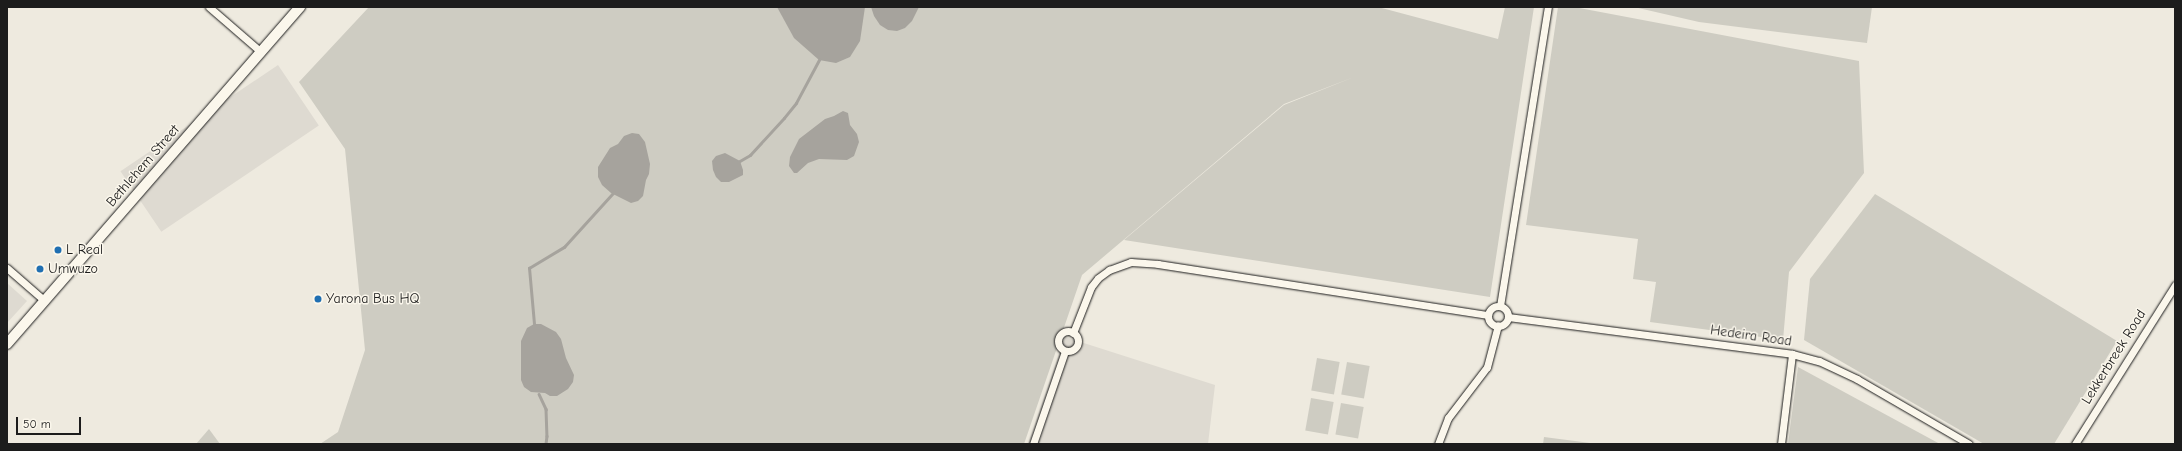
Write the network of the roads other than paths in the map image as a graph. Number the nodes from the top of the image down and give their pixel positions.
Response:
1 (209, 7) edge
2 (300, 7) edge
3 (1548, 7) edge
4 (260, 52) junction
5 (7, 268) edge
6 (2175, 285) edge
7 (45, 301) junction
8 (1500, 306) junction
9 (1488, 314) junction
10 (1508, 317) junction
11 (1498, 326) junction
12 (1073, 333) junction
13 (7, 344) edge
14 (1065, 351) junction
15 (1792, 354) junction
16 (1033, 444) edge
17 (1438, 444) edge
18 (1781, 444) edge
19 (1969, 444) edge
20 (2076, 444) edge

1 - 4 street
2 - 4 main road, Bethlehem Street
3 - 8 street
4 - 7 main road, Bethlehem Street
5 - 7 street
6 - 20 street, Lekkerbreek Road
7 - 13 main road, Bethlehem Street
8 - 9 street
8 - 10 street
9 - 11 street
9 - 12 street
10 - 11 street
10 - 15 street, Hedeira Road
11 - 17 street
12 - 14 street
12 - 14 street
14 - 16 street
15 - 18 street
15 - 19 street, Hedeira Road

